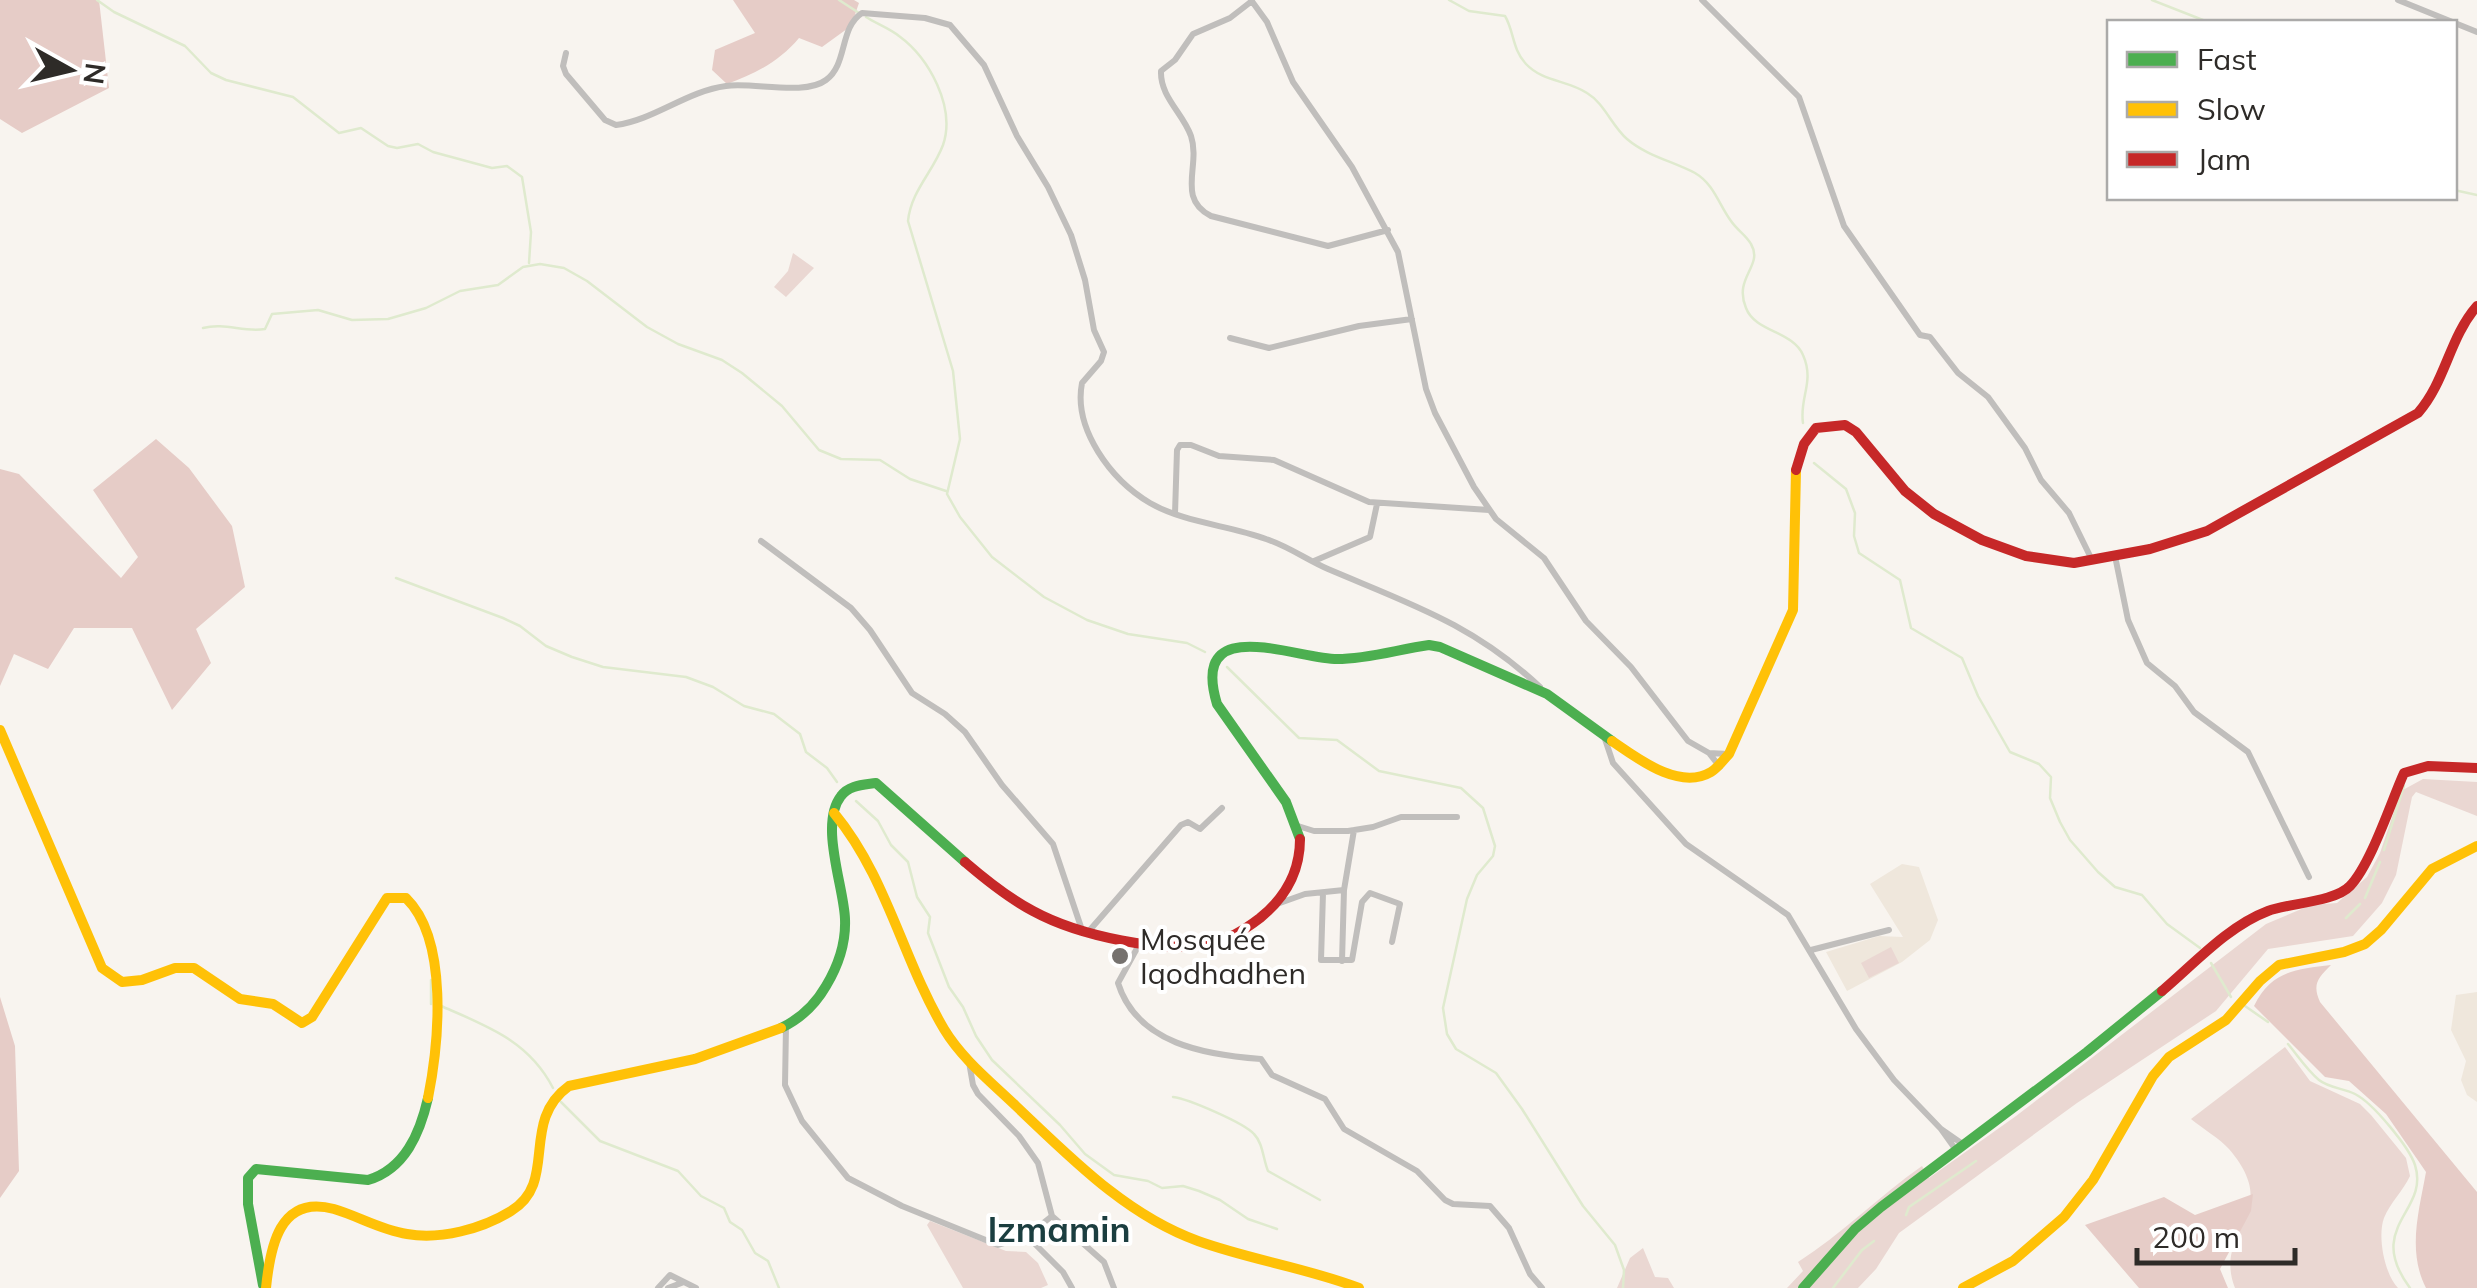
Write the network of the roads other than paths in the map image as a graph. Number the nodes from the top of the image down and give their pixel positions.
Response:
1 (1702, 0) edge
2 (2398, 0) edge
3 (1251, 1) edge
4 (2447, 20) edge
5 (566, 53) dead end
6 (1388, 230) junction
7 (2477, 306) edge
8 (1412, 319) junction
9 (1230, 338) dead end
10 (1378, 504) junction
11 (1489, 510) junction
12 (1175, 514) junction
13 (762, 541) dead end
14 (2116, 556) junction
15 (2092, 560) junction
16 (1312, 562) junction
17 (1548, 695) junction
18 (0, 730) edge
19 (1604, 735) junction
20 (1709, 752) junction
21 (1729, 754) junction
22 (1720, 768) junction
23 (2477, 768) edge
24 (1222, 808) dead end
25 (834, 812) junction
26 (1458, 817) dead end
27 (1297, 826) junction
28 (1354, 830) junction
29 (2477, 846) edge
30 (2310, 877) dead end
31 (1344, 890) junction
32 (1323, 893) junction
33 (1275, 904) junction
34 (1086, 930) junction
35 (1889, 930) dead end
36 (1141, 941) junction
37 (1392, 942) dead end
38 (1811, 950) junction
39 (1342, 961) junction
40 (786, 1026) junction
41 (968, 1060) junction
42 (1960, 1147) junction
43 (1052, 1216) junction
44 (1027, 1236) junction
45 (685, 1282) junction
46 (265, 1288) edge
47 (658, 1288) edge
48 (668, 1288) edge
49 (696, 1288) edge
50 (1072, 1288) edge
51 (1114, 1288) edge
52 (1359, 1288) edge
53 (1542, 1288) edge
54 (1802, 1288) edge
55 (1963, 1288) edge

1 - 15 street
2 - 4 street
3 - 6 street
3 - 6 street
5 - 12 street
6 - 8 street
7 - 14 street
8 - 9 street
8 - 11 street
10 - 11 street
10 - 12 street
10 - 16 street
11 - 20 street
12 - 16 street
13 - 34 street
14 - 15 street
14 - 30 street
15 - 21 street
16 - 17 street
17 - 19 street
17 - 27 street
18 - 46 street
19 - 22 street
19 - 38 street
20 - 21 street
20 - 22 street
21 - 22 street
23 - 42 street
24 - 34 street
25 - 34 street
25 - 40 street
25 - 41 street
26 - 28 street
27 - 28 street
27 - 33 street
28 - 31 street
29 - 55 street
31 - 32 street
31 - 39 street
32 - 33 street
32 - 39 street
33 - 36 street
34 - 36 street
35 - 38 street
36 - 53 street
37 - 39 street
38 - 42 street
40 - 44 street
40 - 46 street
41 - 43 street
41 - 52 street
42 - 54 street
43 - 44 street
43 - 51 street
44 - 50 street
45 - 47 street
45 - 48 street
45 - 49 street

